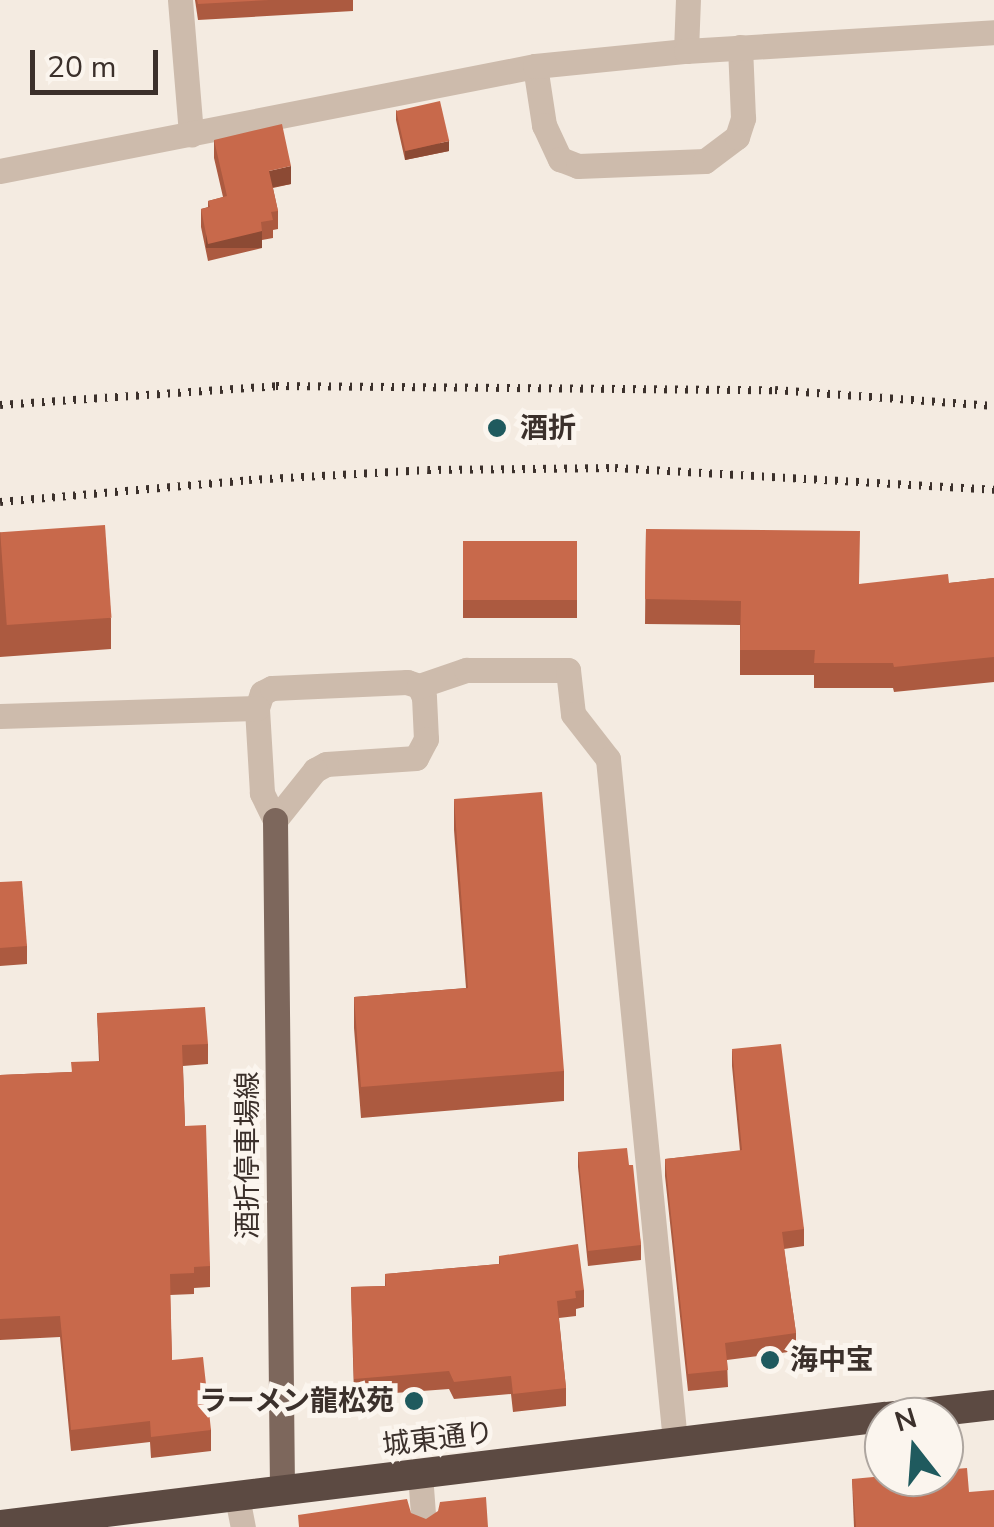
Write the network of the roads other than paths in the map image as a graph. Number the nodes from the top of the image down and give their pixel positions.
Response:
1 (180, 0) edge
2 (688, 0) edge
3 (994, 32) edge
4 (740, 47) junction
5 (686, 51) junction
6 (535, 66) junction
7 (192, 135) junction
8 (0, 171) edge
9 (419, 686) junction
10 (257, 708) junction
11 (0, 716) edge
12 (275, 820) junction
13 (994, 1405) edge
14 (964, 1408) edge
15 (864, 1419) edge
16 (675, 1441) junction
17 (420, 1474) junction
18 (282, 1490) junction
19 (240, 1512) edge
20 (0, 1525) edge
21 (424, 1527) edge

1 - 7 street
2 - 5 street
3 - 4 street
4 - 5 street
4 - 6 street
5 - 6 street
6 - 7 street
7 - 8 street
9 - 10 street
9 - 12 street
9 - 16 street
10 - 11 street
10 - 12 street
12 - 18 main road, 酒折停車場線
13 - 14 highway, 城東通り
15 - 16 highway, 城東通り
16 - 17 highway, 城東通り
17 - 18 highway, 城東通り
17 - 21 street
18 - 19 highway, 城東通り
19 - 20 highway, 城東通り

